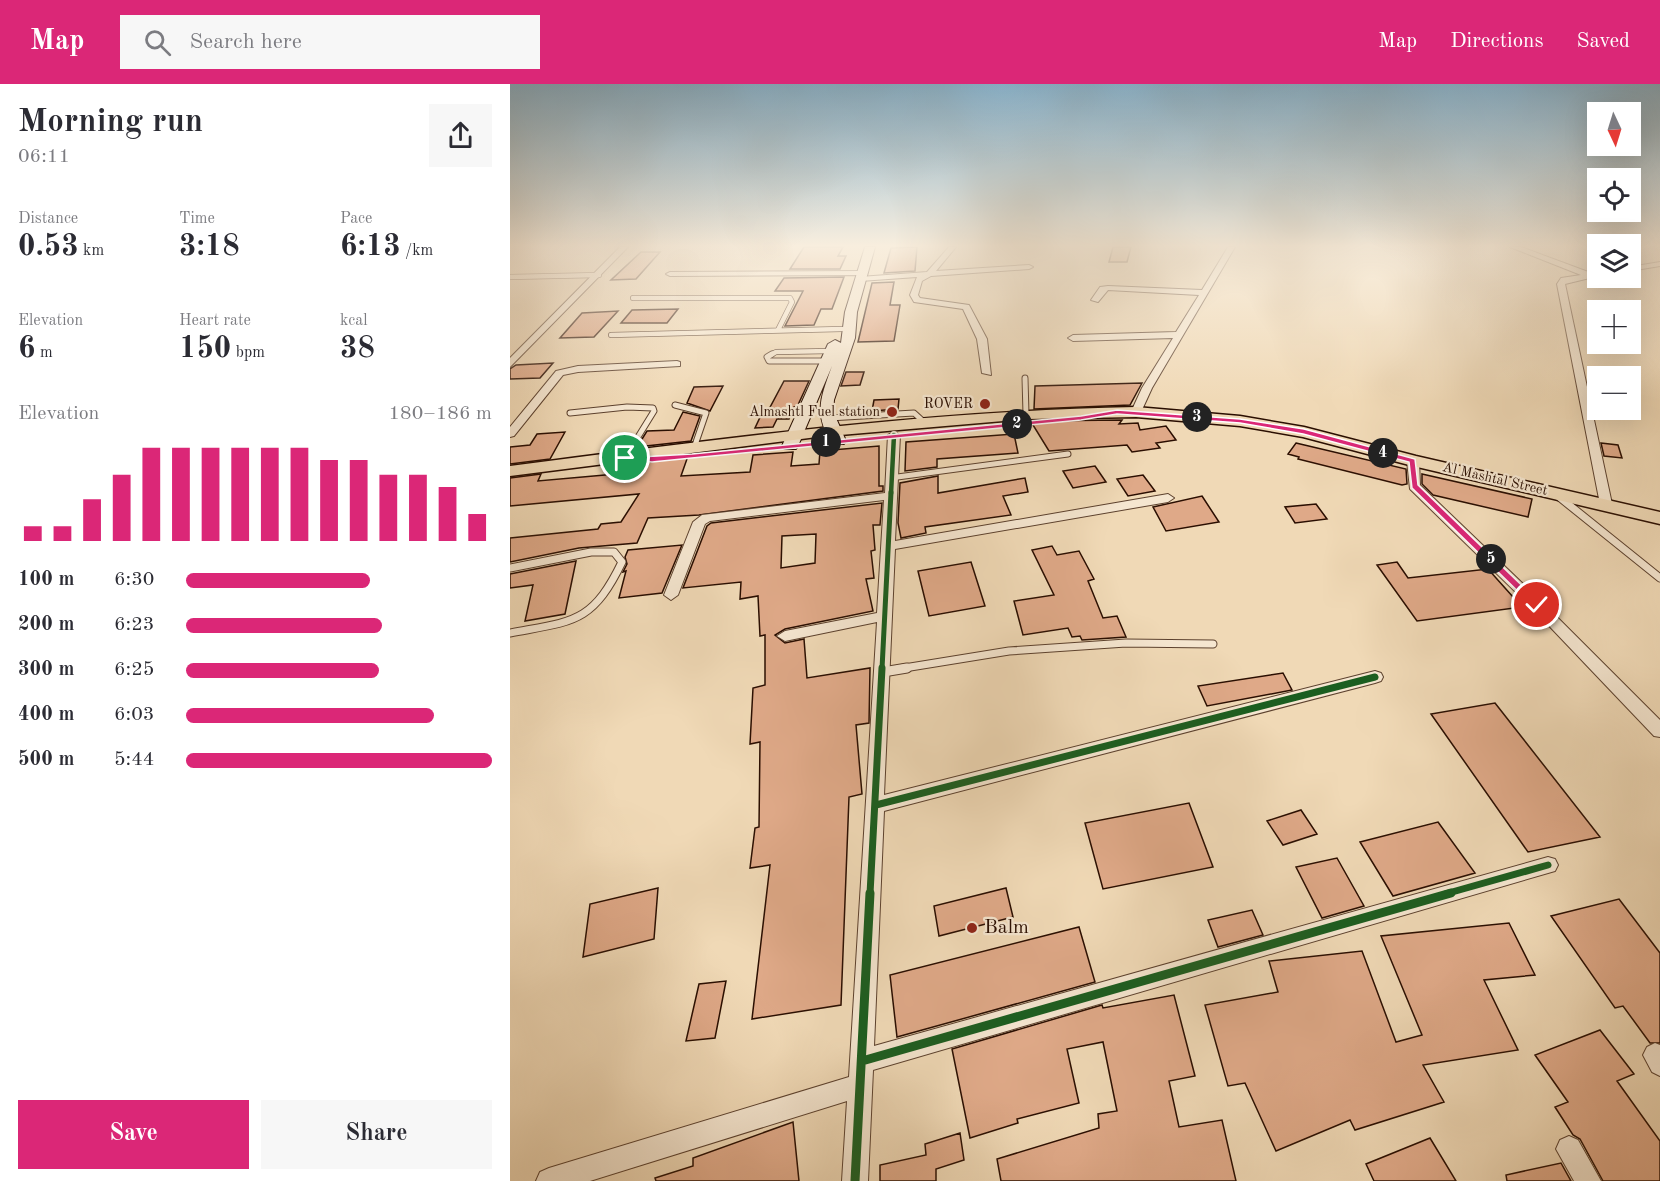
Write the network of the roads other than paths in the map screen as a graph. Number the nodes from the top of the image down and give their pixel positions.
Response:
1 (576, 298) edge
2 (790, 298) edge
3 (855, 298) edge
4 (916, 298) edge
5 (1201, 298) edge
6 (1564, 298) edge
7 (851, 312) junction
8 (842, 329) junction
9 (778, 330) junction
10 (611, 334) dead end
11 (1179, 335) junction
12 (1073, 338) dead end
13 (828, 356) junction
14 (677, 363) dead end
15 (510, 364) edge
16 (987, 373) dead end
17 (1025, 378) dead end
18 (675, 405) dead end
19 (1136, 411) junction
20 (1117, 412) junction
21 (570, 413) dead end
22 (1026, 414) junction
23 (834, 430) junction
24 (510, 434) edge
25 (894, 435) junction
26 (792, 440) junction
27 (694, 448) junction
28 (1068, 454) dead end
29 (625, 458) junction
30 (1413, 461) junction
31 (510, 471) edge
32 (889, 487) junction
33 (1554, 492) junction
34 (1168, 498) dead end
35 (1606, 504) junction
36 (1660, 518) edge
37 (889, 546) junction
38 (510, 568) edge
39 (1660, 578) edge
40 (671, 595) dead end
41 (885, 616) junction
42 (510, 633) edge
43 (785, 636) dead end
44 (1213, 644) dead end
45 (883, 672) junction
46 (1376, 677) dead end
47 (1660, 731) edge
48 (876, 805) junction
49 (1548, 865) dead end
50 (862, 1073) junction
51 (1569, 1149) dead end
52 (549, 1181) edge
53 (855, 1181) edge
54 (1588, 1181) edge

1 - 15 street
2 - 9 lane
3 - 7 main road
4 - 16 street
5 - 11 street
6 - 35 street
7 - 8 main road
7 - 23 main road
8 - 9 lane
8 - 13 main road
9 - 10 lane
11 - 12 street
11 - 19 street
13 - 13 lane
13 - 26 main road
14 - 24 street
17 - 22 lane
18 - 27 lane
19 - 20 main road, Al Mashtal Street
19 - 30 main road, Al Mashtal Street
20 - 22 main road, Al Mashtal Street
20 - 25 main road, Al Mashtal Street
21 - 29 lane
22 - 23 main road, Al Mashtal Street
23 - 25 main road, Al Mashtal Street
23 - 26 main road, Al Mashtal Street
25 - 32 street
26 - 27 main road, Al Mashtal Street
26 - 29 main road, Al Mashtal Street
27 - 29 main road, Al Mashtal Street
28 - 32 lane
29 - 31 main road, Al Mashtal Street
30 - 33 main road, Al Mashtal Street
30 - 47 street
32 - 37 street
32 - 40 street
33 - 35 main road, Al Mashtal Street
33 - 39 lane
34 - 37 street
35 - 36 main road, Al Mashtal Street
37 - 41 street
38 - 42 lane
41 - 43 street
41 - 45 street
44 - 45 lane
45 - 48 street
46 - 48 street
48 - 50 street
49 - 50 street
50 - 52 street
50 - 53 street
51 - 54 street

